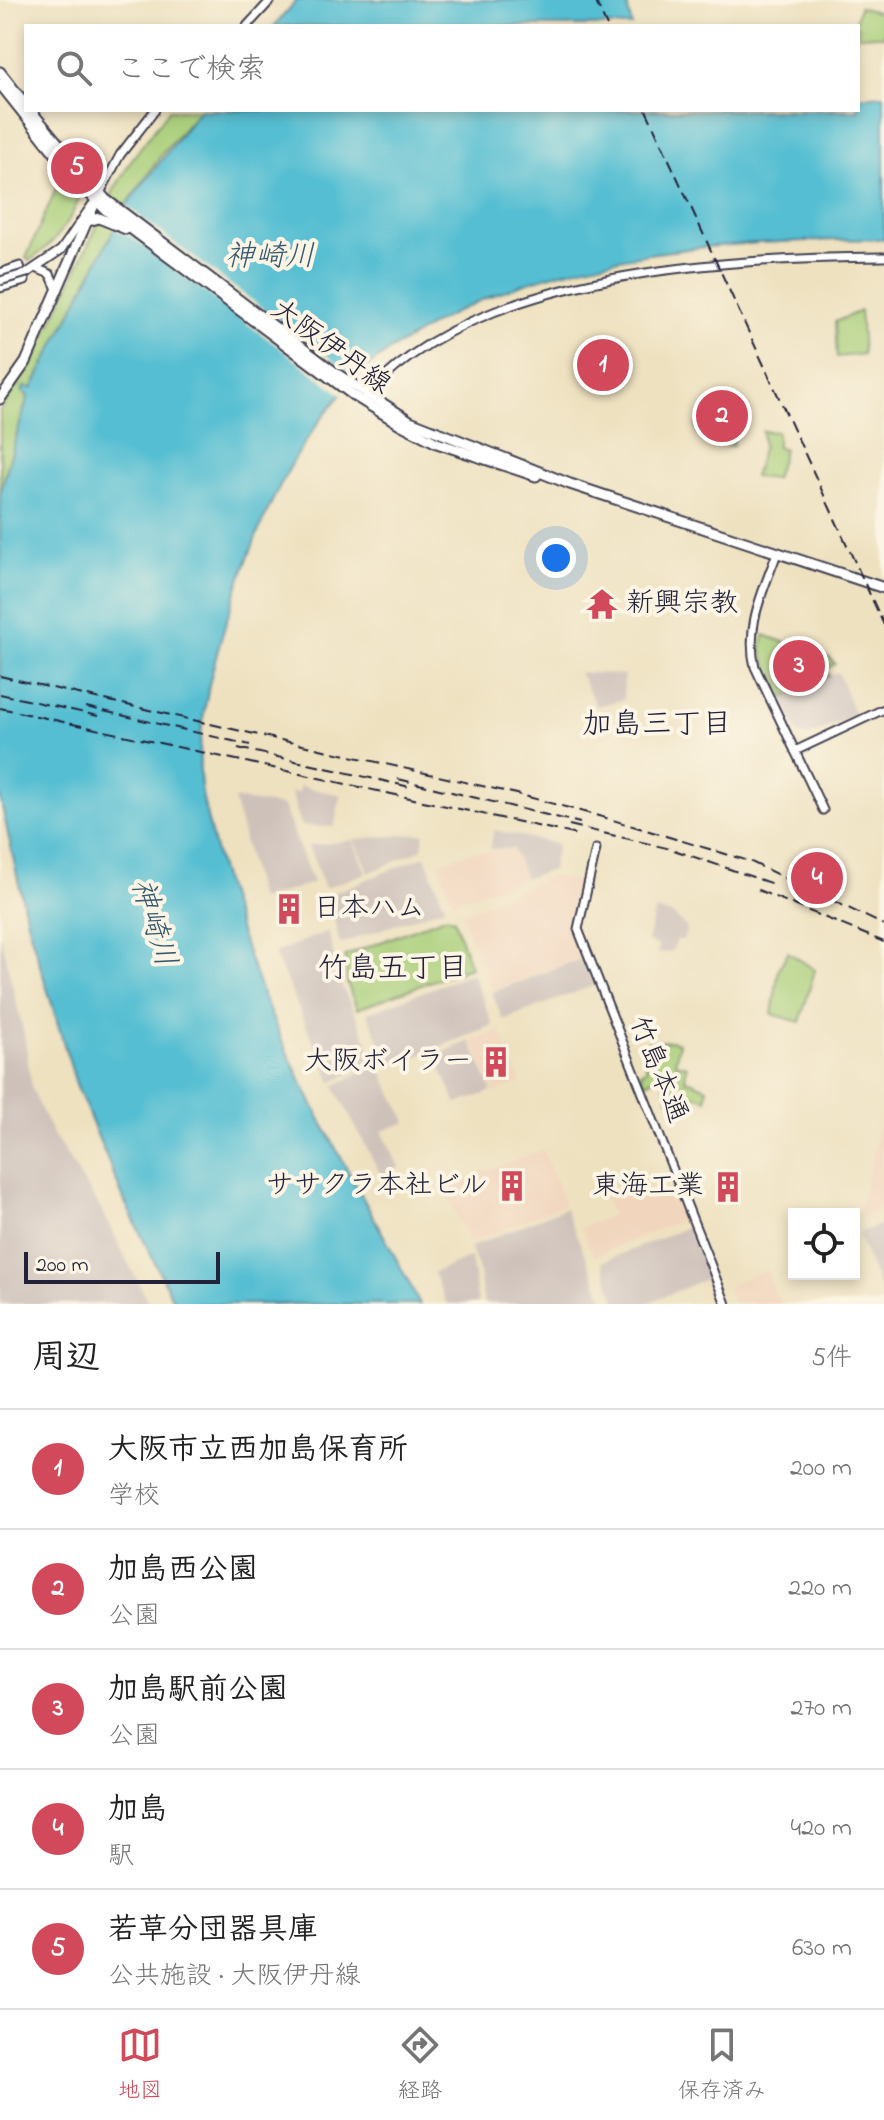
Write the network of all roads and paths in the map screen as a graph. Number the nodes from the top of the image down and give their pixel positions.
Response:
1 (271, 0) edge
2 (249, 24) edge
3 (0, 72) edge
4 (0, 84) edge
5 (24, 102) edge
6 (24, 112) edge
7 (24, 112) edge
8 (32, 112) edge
9 (153, 112) edge
10 (82, 179) junction
11 (101, 199) junction
12 (92, 219) junction
13 (133, 231) junction
14 (884, 257) edge
15 (36, 269) junction
16 (0, 273) edge
17 (26, 277) junction
18 (0, 281) edge
19 (0, 288) edge
20 (57, 289) junction
21 (364, 396) junction
22 (0, 399) edge
23 (777, 553) junction
24 (884, 588) edge
25 (884, 709) edge
26 (795, 751) junction
27 (823, 810) dead end
28 (596, 849) dead end
29 (726, 1304) edge

1 - 2 street
3 - 5 main road
4 - 7 main road, 大阪伊丹線
6 - 10 main road, 大阪伊丹線
8 - 10 main road, 大阪伊丹線
9 - 11 street
10 - 11 main road, 大阪伊丹線
11 - 12 main road
11 - 13 main road, 大阪伊丹線
11 - 15 street
11 - 21 main road, 大阪伊丹線
12 - 13 main road
12 - 20 main road
13 - 21 main road, 大阪伊丹線
14 - 21 street
15 - 17 street
15 - 20 street
16 - 17 street
17 - 18 street, bridge
17 - 19 street
20 - 22 main road
21 - 23 main road, 大阪伊丹線
23 - 24 main road, 大阪伊丹線
23 - 26 street
25 - 26 street
26 - 27 street
28 - 29 street, 竹島本通

